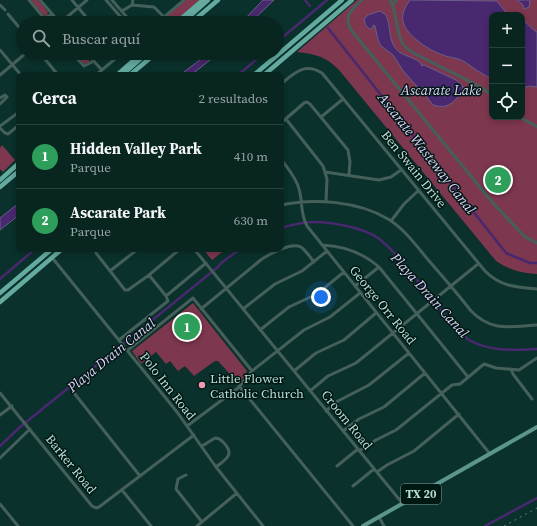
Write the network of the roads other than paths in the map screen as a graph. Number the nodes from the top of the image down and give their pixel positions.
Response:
1 (29, 0) edge
2 (40, 0) edge
3 (72, 0) edge
4 (87, 0) edge
5 (106, 0) edge
6 (132, 0) edge
7 (184, 0) edge
8 (203, 0) edge
9 (208, 0) edge
10 (218, 0) edge
11 (342, 0) edge
12 (352, 0) edge
13 (362, 0) edge
14 (390, 0) edge
15 (396, 0) edge
16 (114, 1) edge
17 (0, 4) edge
18 (132, 5) junction
19 (393, 5) junction
20 (78, 8) junction
21 (5, 10) dead end
22 (122, 11) junction
23 (8, 14) dead end
24 (52, 14) joint
25 (42, 16) edge
26 (49, 16) edge
27 (68, 16) edge
28 (85, 16) edge
29 (120, 16) edge
30 (126, 16) edge
31 (163, 16) edge
32 (165, 16) edge
33 (184, 16) edge
34 (190, 16) edge
35 (199, 16) edge
36 (16, 24) edge
37 (284, 49) edge
38 (0, 50) edge
39 (284, 58) edge
40 (18, 60) edge
41 (46, 60) edge
42 (78, 60) edge
43 (113, 60) edge
44 (134, 60) edge
45 (140, 60) edge
46 (142, 60) edge
47 (148, 60) edge
48 (272, 60) edge
49 (282, 60) edge
50 (93, 61) joint
51 (12, 65) junction
52 (101, 70) joint
53 (18, 72) edge
54 (56, 72) edge
55 (120, 72) edge
56 (126, 72) edge
57 (132, 72) edge
58 (133, 72) edge
59 (258, 72) edge
60 (268, 72) edge
61 (0, 75) edge
62 (284, 82) edge
63 (489, 93) edge
64 (0, 98) edge
65 (343, 99) junction
66 (0, 104) edge
67 (16, 114) edge
68 (321, 117) junction
69 (286, 119) joint
70 (525, 120) edge
71 (0, 127) edge
72 (537, 127) edge
73 (16, 128) edge
74 (284, 164) edge
75 (16, 166) edge
76 (401, 170) junction
77 (325, 172) junction
78 (16, 174) edge
79 (348, 174) junction
80 (0, 180) edge
81 (0, 187) edge
82 (418, 190) junction
83 (326, 201) junction
84 (301, 202) junction
85 (284, 205) edge
86 (391, 222) junction
87 (537, 243) edge
88 (322, 245) junction
89 (284, 248) edge
90 (327, 251) junction
91 (48, 252) edge
92 (58, 252) edge
93 (96, 252) edge
94 (134, 252) edge
95 (176, 252) edge
96 (197, 252) edge
97 (277, 252) edge
98 (54, 260) dead end
99 (314, 262) junction
100 (206, 263) junction
101 (478, 264) junction
102 (379, 267) junction
103 (110, 271) junction
104 (344, 272) junction
105 (149, 275) junction
106 (355, 286) junction
107 (451, 286) junction
108 (226, 288) junction
109 (537, 289) edge
110 (0, 293) edge
111 (360, 293) junction
112 (166, 296) junction
113 (0, 302) edge
114 (201, 308) junction
115 (243, 309) junction
116 (376, 313) junction
117 (417, 313) junction
118 (537, 325) edge
119 (260, 330) junction
120 (393, 332) junction
121 (120, 341) junction
122 (128, 350) junction
123 (277, 351) junction
124 (409, 353) junction
125 (537, 358) edge
126 (511, 369) junction
127 (252, 371) junction
128 (294, 371) junction
129 (425, 373) junction
130 (468, 377) junction
131 (239, 386) junction
132 (310, 391) junction
133 (0, 393) edge
134 (74, 393) dead end
135 (442, 393) junction
136 (532, 399) dead end
137 (12, 406) junction
138 (326, 411) junction
139 (459, 414) junction
140 (0, 415) edge
141 (187, 426) junction
142 (537, 427) edge
143 (30, 429) junction
144 (343, 431) junction
145 (194, 435) junction
146 (202, 446) junction
147 (358, 450) junction
148 (490, 454) junction
149 (0, 458) edge
150 (216, 466) junction
151 (337, 466) dead end
152 (374, 469) junction
153 (377, 472) junction
154 (186, 475) dead end
155 (140, 476) junction
156 (353, 486) dead end
157 (122, 490) junction
158 (237, 493) junction
159 (0, 504) edge
160 (403, 504) junction
161 (379, 517) junction
162 (202, 522) junction
163 (18, 526) edge
164 (151, 526) edge
165 (197, 526) edge
166 (263, 526) edge
167 (353, 526) edge
168 (363, 526) edge
169 (384, 526) edge

1 - 25 street
2 - 24 street
3 - 20 street
4 - 20 street
5 - 29 street
6 - 18 street
7 - 32 street
8 - 33 highway
9 - 34 highway
10 - 35 highway
11 - 37 highway
12 - 39 highway
13 - 87 street
14 - 19 street
15 - 19 street
16 - 22 street
17 - 21 street
18 - 22 street
18 - 31 street
19 - 63 street
20 - 27 street
20 - 28 street
22 - 30 street
23 - 36 street
24 - 26 street
38 - 51 street
40 - 51 street
41 - 54 street
42 - 50 street
43 - 52 street
44 - 55 highway
45 - 56 highway
46 - 57 highway
47 - 58 highway
48 - 59 highway
49 - 60 highway
50 - 52 street
51 - 53 street
51 - 61 street
62 - 65 street, Ben Swain Drive
64 - 66 street
65 - 68 street
65 - 76 street, Ben Swain Drive
67 - 71 street
68 - 69 street
68 - 79 street
69 - 77 street
70 - 72 street
71 - 73 street
74 - 84 street, George Orr Road
75 - 80 highway
76 - 79 street
76 - 82 street, Ben Swain Drive
77 - 79 street
77 - 83 street
78 - 81 highway
82 - 86 street
82 - 101 street, Ben Swain Drive
83 - 84 street
83 - 86 street
84 - 85 street
84 - 88 street, George Orr Road
86 - 107 street
88 - 90 street, George Orr Road
88 - 102 street
89 - 99 street
90 - 99 street
90 - 104 street, George Orr Road
91 - 110 highway
92 - 113 highway
93 - 103 street
94 - 103 street
95 - 105 street
96 - 100 street, Croom Road
97 - 108 street
98 - 121 street, Polo Inn Road
99 - 115 street
100 - 108 street, Croom Road
100 - 112 street
101 - 107 street
101 - 109 street, Ben Swain Drive
102 - 106 street
102 - 117 street
103 - 105 street
104 - 106 street, George Orr Road
104 - 119 street
105 - 112 street
106 - 111 street, George Orr Road
107 - 117 street
107 - 118 street
108 - 114 street
108 - 115 street, Croom Road
111 - 116 street, George Orr Road
111 - 123 street
112 - 121 street
114 - 122 street
114 - 127 street
115 - 119 street, Croom Road
116 - 120 street, George Orr Road
116 - 128 street
117 - 120 street
117 - 130 street
119 - 123 street, Croom Road
120 - 124 street, George Orr Road
120 - 132 street
121 - 122 street, Polo Inn Road
122 - 141 street, Polo Inn Road
123 - 127 street
123 - 128 street, Croom Road
124 - 129 street, George Orr Road
124 - 138 street
125 - 126 street
126 - 130 street
126 - 136 street
127 - 131 street
128 - 132 street, Croom Road
129 - 135 street, George Orr Road
129 - 144 street
130 - 135 street
131 - 141 street
131 - 167 street
132 - 138 street, Croom Road
133 - 137 street, Barker Road
134 - 155 street
135 - 139 street, George Orr Road
135 - 147 street
137 - 140 street
137 - 143 street, Barker Road
138 - 144 street, Croom Road
139 - 148 street, George Orr Road
139 - 153 street
141 - 145 street, Polo Inn Road
142 - 148 main road, TX 20
143 - 149 street
143 - 157 street, Barker Road
144 - 147 street, Croom Road
145 - 146 street, Polo Inn Road
145 - 155 street, Barker Road
146 - 150 street, Polo Inn Road
146 - 150 street
147 - 151 street
147 - 152 street, Croom Road
148 - 160 main road, TX 20
150 - 158 street, Polo Inn Road
152 - 153 street, Croom Road
152 - 156 street
153 - 160 street, Croom Road
154 - 162 street
155 - 157 street, Barker Road
157 - 164 street
158 - 162 street
158 - 166 street, Polo Inn Road
159 - 163 street
160 - 161 main road, TX 20
161 - 168 main road, TX 20
161 - 169 street
162 - 165 street

